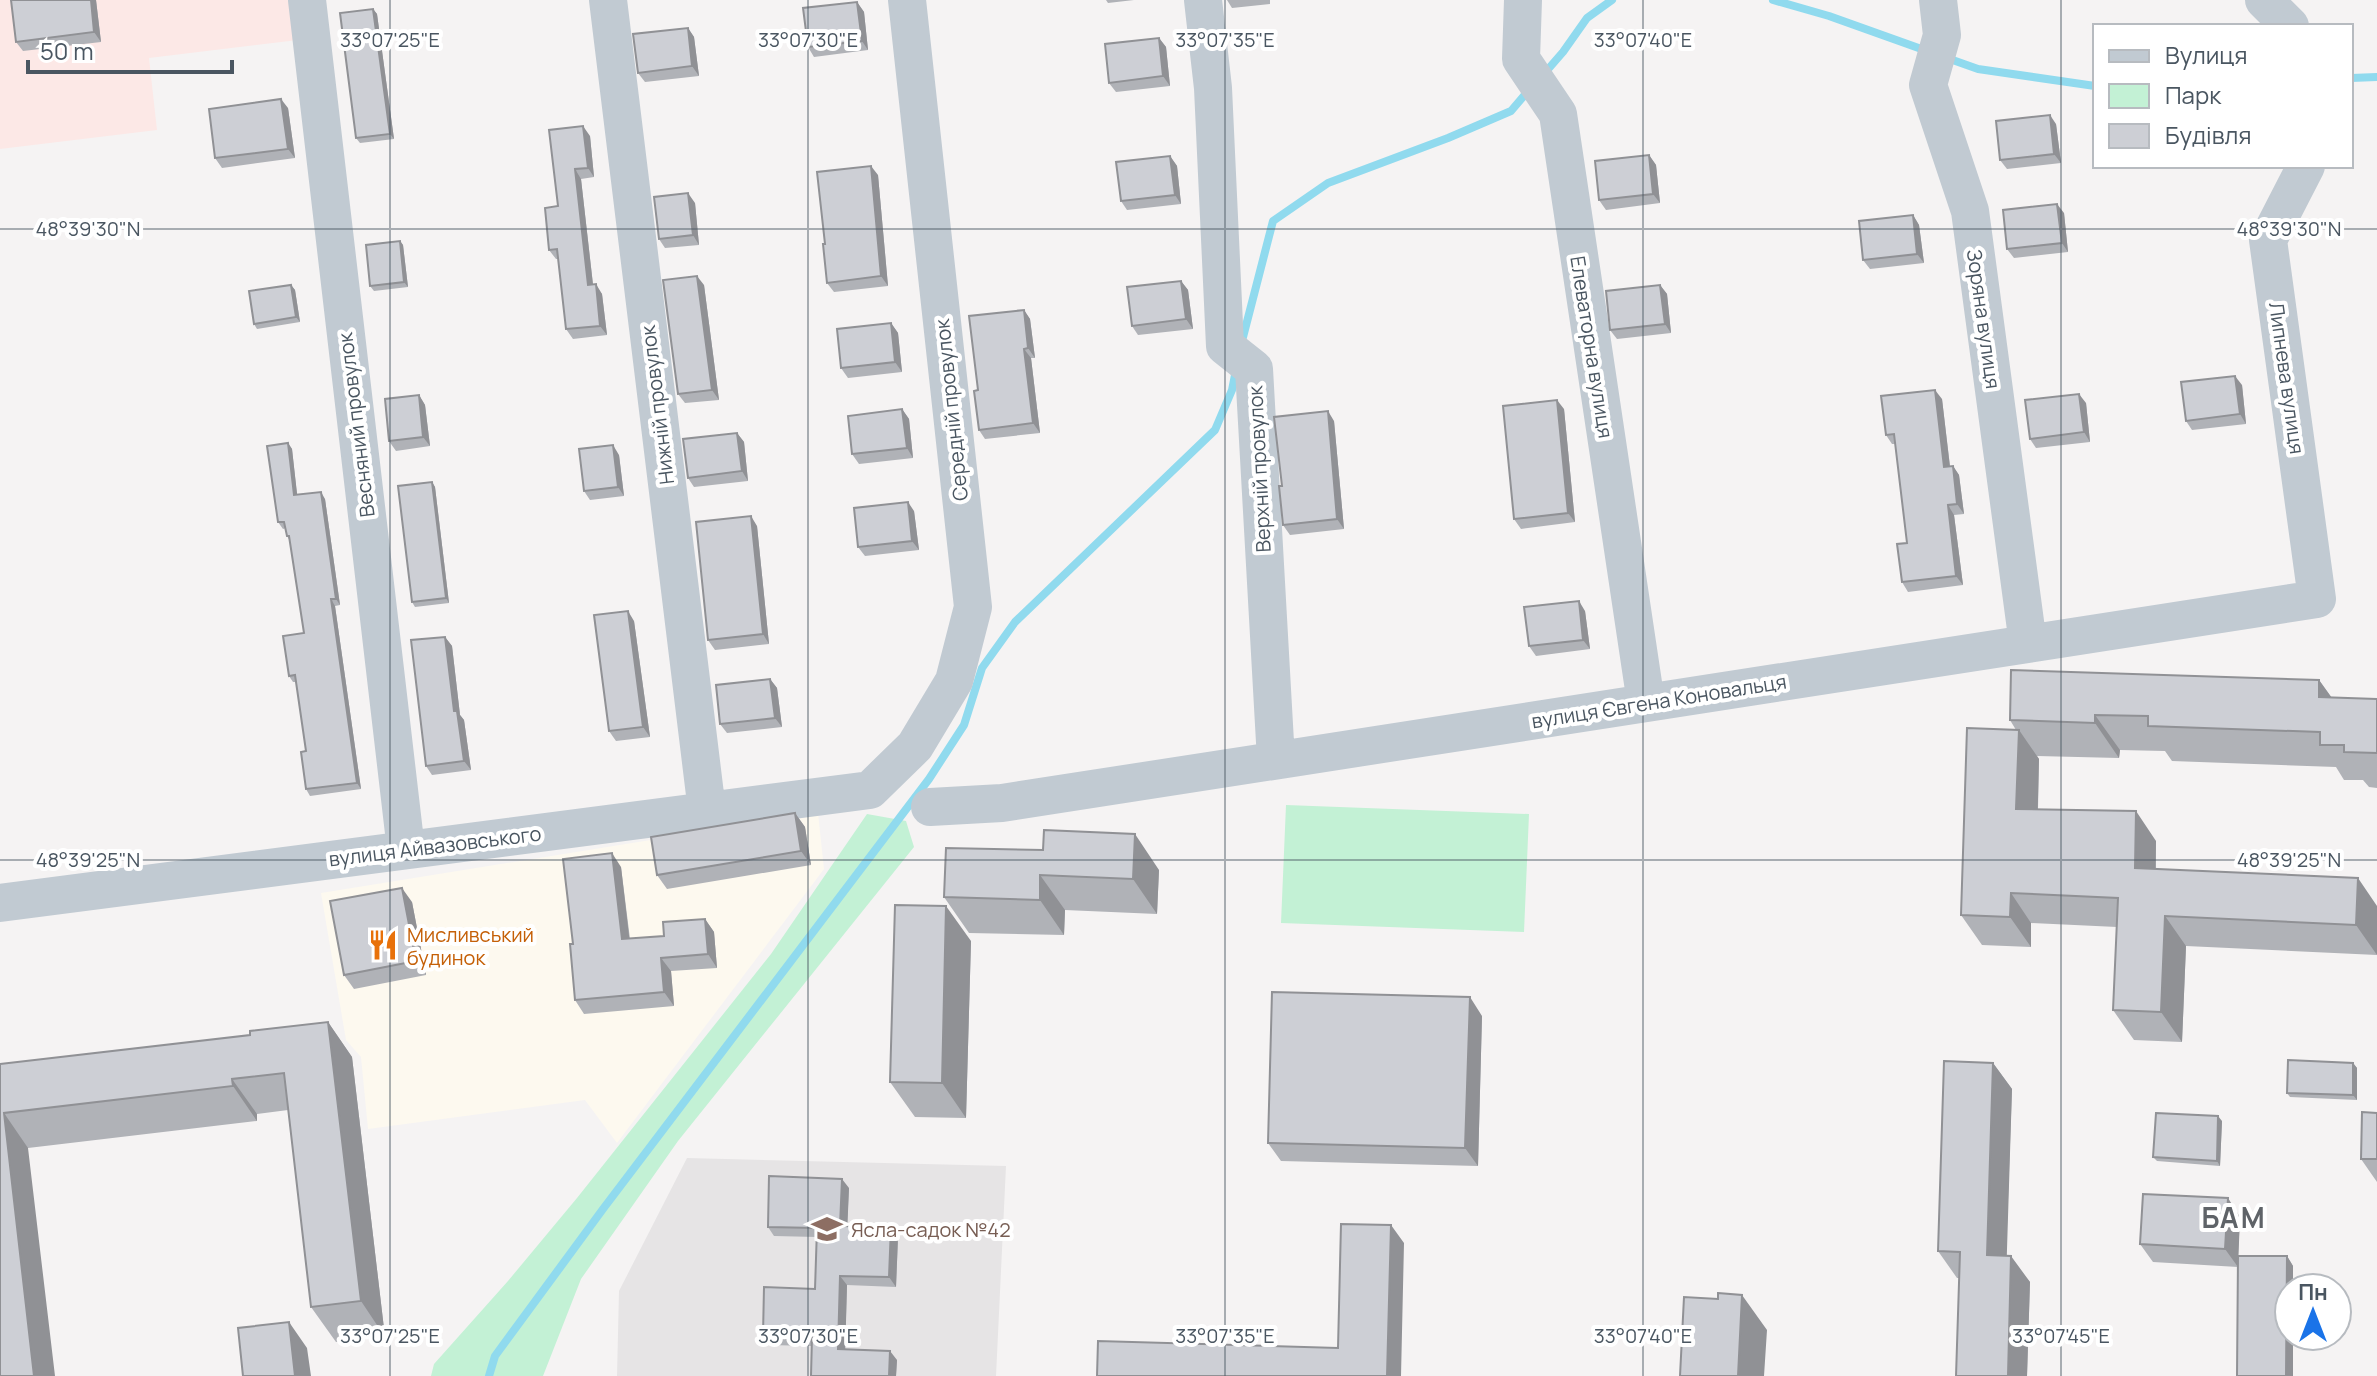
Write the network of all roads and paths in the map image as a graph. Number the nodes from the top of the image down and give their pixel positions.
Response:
1 (307, 0) edge
2 (608, 0) edge
3 (907, 0) edge
4 (1203, 0) edge
5 (1523, 0) edge
6 (2264, 0) edge
7 (1940, 18) edge
8 (2288, 24) edge
9 (2305, 168) edge
10 (2317, 599) joint
11 (2028, 644) junction
12 (1646, 703) junction
13 (1276, 760) junction
14 (870, 790) joint
15 (930, 807) dead end
16 (707, 811) junction
17 (406, 850) junction
18 (0, 903) edge

1 - 17 street, Весняний провулок
2 - 16 street, Нижній провулок
3 - 14 street, Середній провулок
4 - 13 street, Верхній провулок
5 - 12 street, Елеваторна вулиця
6 - 8 street
7 - 11 street, Зоряна вулиця
9 - 10 street, Липнева вулиця
10 - 11 street, вулиця Євгена Коновальця
11 - 12 street, вулиця Євгена Коновальця
12 - 13 street, вулиця Євгена Коновальця
13 - 15 street, вулиця Євгена Коновальця
14 - 16 street, вулиця Айвазовського
16 - 17 street, вулиця Айвазовського
17 - 18 street, вулиця Айвазовського

